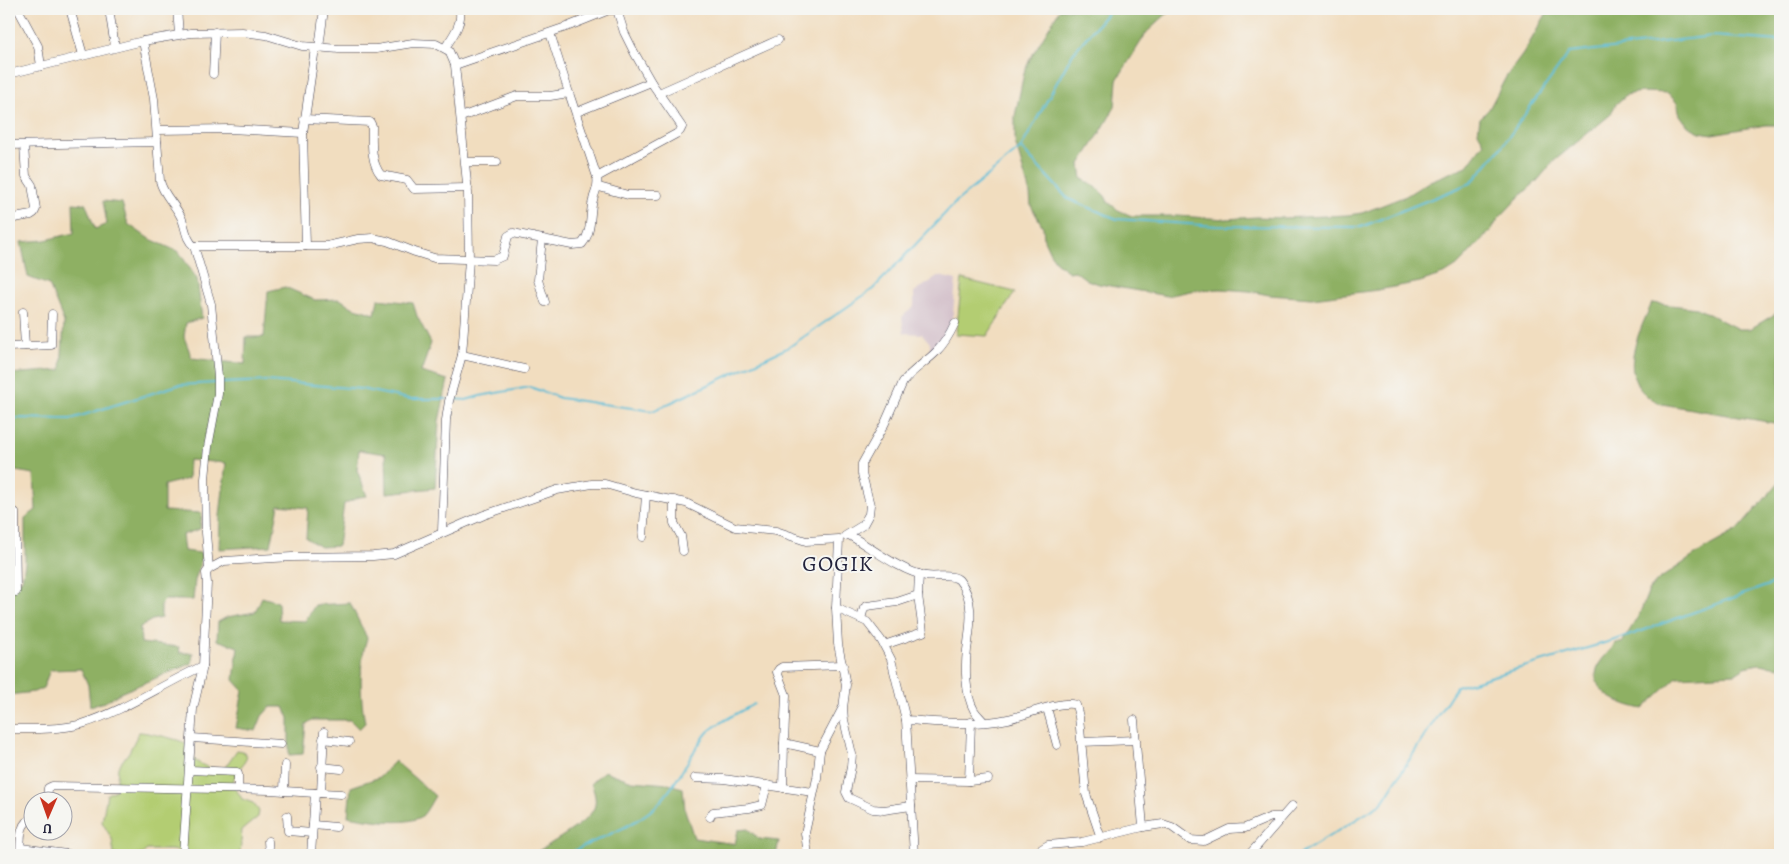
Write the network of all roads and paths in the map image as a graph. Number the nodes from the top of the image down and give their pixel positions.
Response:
1 (18, 9) edge
2 (70, 9) edge
3 (109, 9) edge
4 (177, 9) edge
5 (324, 9) edge
6 (458, 9) edge
7 (215, 32) junction
8 (550, 32) junction
9 (179, 34) junction
10 (778, 40) dead end
11 (143, 41) junction
12 (115, 47) junction
13 (317, 48) junction
14 (446, 48) junction
15 (83, 55) junction
16 (455, 65) junction
17 (41, 66) junction
18 (9, 74) edge
19 (214, 74) dead end
20 (651, 82) junction
21 (569, 93) junction
22 (659, 93) junction
23 (576, 112) junction
24 (461, 118) junction
25 (304, 119) junction
26 (157, 130) junction
27 (303, 133) junction
28 (157, 142) junction
29 (9, 145) edge
30 (24, 145) junction
31 (466, 162) junction
32 (497, 162) dead end
33 (597, 177) junction
34 (599, 187) junction
35 (468, 188) junction
36 (658, 195) dead end
37 (9, 219) edge
38 (542, 238) junction
39 (194, 246) junction
40 (306, 246) junction
41 (469, 260) junction
42 (545, 302) dead end
43 (23, 312) dead end
44 (52, 314) dead end
45 (956, 323) dead end
46 (9, 346) edge
47 (24, 346) junction
48 (462, 356) junction
49 (524, 369) dead end
50 (646, 495) junction
51 (674, 500) junction
52 (9, 509) edge
53 (442, 532) junction
54 (849, 534) junction
55 (643, 537) dead end
56 (839, 539) junction
57 (683, 551) dead end
58 (209, 569) junction
59 (918, 574) junction
60 (16, 592) dead end
61 (918, 595) junction
62 (836, 608) junction
63 (861, 619) junction
64 (884, 645) junction
65 (843, 665) junction
66 (203, 666) junction
67 (842, 708) junction
68 (1047, 708) junction
69 (906, 720) junction
70 (1134, 720) dead end
71 (971, 722) junction
72 (984, 722) junction
73 (9, 729) edge
74 (192, 738) junction
75 (1136, 740) junction
76 (349, 742) dead end
77 (1081, 742) junction
78 (784, 743) junction
79 (281, 744) dead end
80 (1057, 745) dead end
81 (820, 751) junction
82 (285, 765) dead end
83 (321, 768) junction
84 (190, 770) junction
85 (341, 770) dead end
86 (695, 778) dead end
87 (988, 779) dead end
88 (909, 780) junction
89 (969, 780) junction
90 (767, 785) junction
91 (782, 788) junction
92 (188, 789) junction
93 (238, 789) junction
94 (284, 791) junction
95 (48, 792) edge
96 (813, 792) junction
97 (318, 793) junction
98 (341, 794) dead end
99 (911, 806) junction
100 (1292, 806) dead end
101 (287, 816) dead end
102 (710, 817) dead end
103 (1281, 818) junction
104 (336, 827) dead end
105 (1143, 827) junction
106 (312, 829) junction
107 (1100, 838) junction
108 (22, 839) edge
109 (268, 841) dead end
110 (21, 852) edge
111 (74, 855) edge
112 (183, 855) edge
113 (269, 855) edge
114 (311, 855) edge
115 (808, 855) edge
116 (914, 855) edge
117 (1039, 855) edge
118 (1249, 855) edge

1 - 17 street
2 - 15 street
3 - 12 street
4 - 9 street
5 - 13 street
6 - 14 street
7 - 9 street
7 - 13 street
7 - 19 street
8 - 16 street
8 - 20 street
8 - 21 street
9 - 11 street
10 - 22 street
11 - 12 street
11 - 26 street
12 - 15 street
13 - 14 street
13 - 25 street
14 - 16 street
15 - 17 street
16 - 24 street
17 - 18 street
20 - 22 street
20 - 23 street
21 - 23 street
21 - 24 street
22 - 33 street
23 - 33 street
24 - 31 street
25 - 27 street
25 - 35 street
26 - 27 street
26 - 28 street
27 - 40 street
28 - 30 street
28 - 39 street
29 - 30 street
30 - 37 street
31 - 32 street
31 - 35 street
33 - 34 street
34 - 36 street
34 - 38 street
35 - 41 street
38 - 41 street
38 - 42 street
39 - 40 street
39 - 58 street
40 - 41 street
41 - 48 street
43 - 47 street
44 - 47 street
45 - 54 street
46 - 47 street
48 - 49 street
48 - 53 street
50 - 51 street
50 - 53 street
50 - 55 street
51 - 56 street
51 - 57 street
52 - 60 street
53 - 58 street
54 - 56 street
54 - 59 street
56 - 62 street
58 - 66 street
59 - 61 street
59 - 72 street
61 - 63 street
61 - 64 street
62 - 63 street
62 - 65 street
63 - 64 street
64 - 69 street
65 - 67 street
65 - 78 street
66 - 73 street
66 - 74 street
67 - 81 street
67 - 99 street
68 - 72 street
68 - 77 street
68 - 80 street
69 - 71 street
69 - 88 street
70 - 75 street
71 - 72 street
71 - 89 street
74 - 79 street
74 - 84 street
75 - 77 street
75 - 105 street
76 - 83 street
77 - 107 street
78 - 81 street
78 - 91 street
81 - 96 street
82 - 94 street
83 - 85 street
83 - 97 street
84 - 92 street
84 - 93 street
86 - 90 street
87 - 89 street
88 - 89 street
88 - 99 street
90 - 91 street
90 - 102 street
91 - 96 street
92 - 93 street
92 - 95 street
92 - 112 street
93 - 94 street
94 - 97 street
96 - 115 street
97 - 98 street
97 - 106 street
99 - 116 street
100 - 103 street
101 - 106 street
103 - 105 street
103 - 118 street
104 - 106 street
105 - 107 street
106 - 114 street
107 - 117 street
108 - 110 street
109 - 113 street
110 - 111 street

